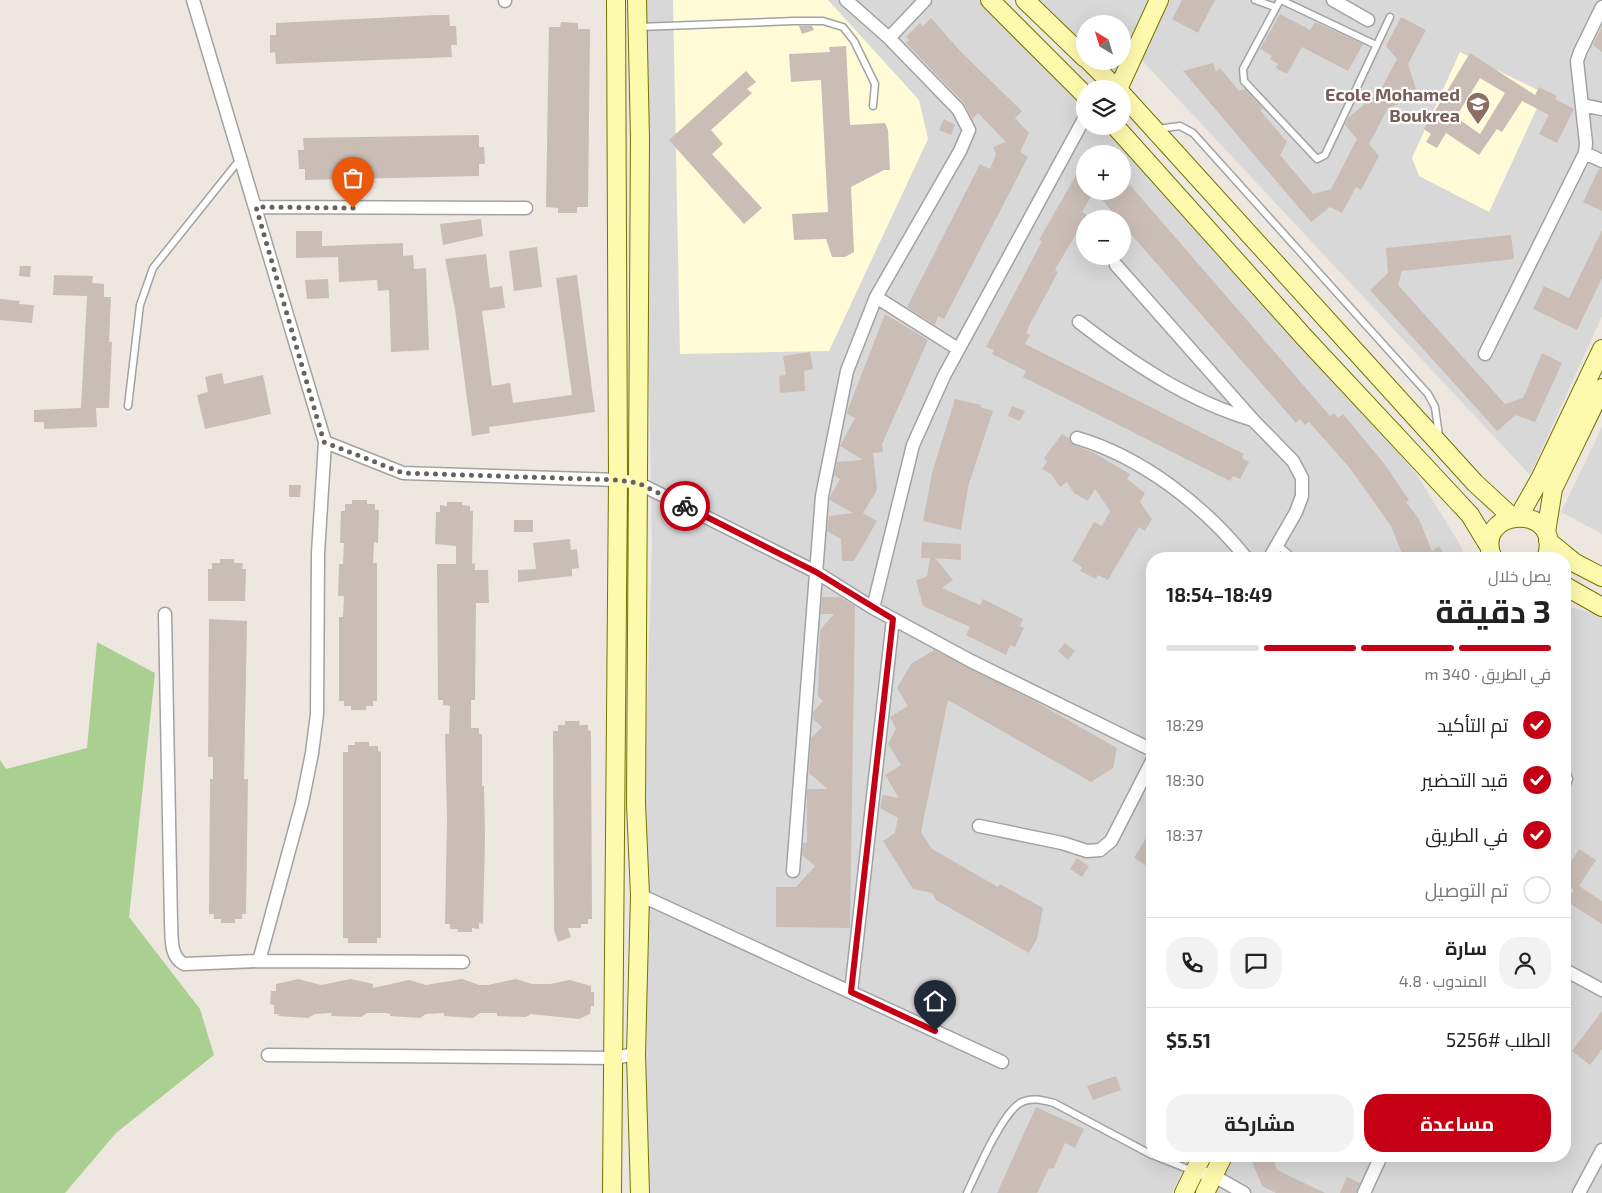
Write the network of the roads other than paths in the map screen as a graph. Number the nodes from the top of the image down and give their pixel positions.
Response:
1 (193, 0) edge
2 (616, 0) edge
3 (637, 0) edge
4 (846, 0) edge
5 (926, 0) edge
6 (990, 0) edge
7 (1025, 0) edge
8 (1159, 0) edge
9 (1255, 0) edge
10 (1281, 0) edge
11 (1333, 0) edge
12 (1275, 7) junction
13 (1602, 7) edge
14 (1390, 17) dead end
15 (1368, 20) dead end
16 (638, 27) junction
17 (889, 38) junction
18 (1376, 46) junction
19 (1076, 49) edge
20 (1098, 70) edge
21 (1109, 80) edge
22 (1122, 80) edge
23 (1076, 86) edge
24 (1131, 104) edge
25 (1582, 105) junction
26 (873, 106) dead end
27 (1602, 108) edge
28 (1154, 129) junction
29 (1076, 133) edge
30 (1123, 135) edge
31 (1585, 153) junction
32 (242, 157) junction
33 (1602, 161) edge
34 (256, 207) junction
35 (526, 208) dead end
36 (1116, 265) dead end
37 (876, 297) junction
38 (1079, 322) dead end
39 (958, 349) junction
40 (1602, 349) edge
41 (1485, 354) dead end
42 (1602, 388) edge
43 (128, 406) dead end
44 (1253, 420) junction
45 (1077, 438) dead end
46 (324, 442) junction
47 (1440, 444) junction
48 (618, 480) junction
49 (638, 483) junction
50 (1515, 517) junction
51 (1547, 537) junction
52 (1277, 544) junction
53 (1242, 552) edge
54 (1272, 552) edge
55 (1286, 552) edge
56 (1491, 552) edge
57 (1546, 552) edge
58 (1563, 552) edge
59 (1571, 560) edge
60 (816, 572) junction
61 (1602, 577) edge
62 (1571, 589) edge
63 (1602, 607) edge
64 (873, 608) junction
65 (165, 614) dead end
66 (893, 619) junction
67 (1146, 747) edge
68 (1146, 773) edge
69 (980, 826) dead end
70 (794, 871) dead end
71 (640, 894) junction
72 (259, 961) junction
73 (463, 962) dead end
74 (1571, 973) edge
75 (1602, 990) edge
76 (851, 992) junction
77 (636, 1054) junction
78 (268, 1055) dead end
79 (613, 1058) junction
80 (1002, 1062) dead end
81 (1602, 1150) edge
82 (1146, 1152) edge
83 (1220, 1162) edge
84 (1378, 1162) edge
85 (1198, 1164) edge
86 (1214, 1176) junction
87 (612, 1193) edge
88 (640, 1193) edge
89 (967, 1193) edge
90 (1184, 1193) edge
91 (1206, 1193) edge
92 (1244, 1193) edge
93 (1364, 1193) edge
94 (1579, 1193) edge

1 - 32 street
2 - 48 street
3 - 16 street
4 - 17 street
5 - 17 street
6 - 23 street
7 - 19 street
8 - 22 street
9 - 12 lane
10 - 12 lane
10 - 18 lane
11 - 15 street
12 - 18 lane
13 - 25 street
14 - 18 lane
16 - 26 lane
16 - 49 street
17 - 37 street
20 - 21 street
24 - 28 street
25 - 27 street
25 - 31 street
28 - 47 street
28 - 47 lane
29 - 39 street
30 - 56 street
31 - 33 street
31 - 41 street
32 - 34 street
32 - 43 lane
34 - 35 street
34 - 46 street
36 - 44 street
37 - 39 street
37 - 60 street
38 - 44 street
39 - 64 street
40 - 50 street
42 - 51 street
44 - 52 street
45 - 53 street
46 - 48 street
46 - 72 street
47 - 50 street
48 - 49 street
48 - 79 street
49 - 60 street
49 - 71 street
50 - 51 street
50 - 56 street
51 - 57 street
51 - 58 street
52 - 54 street
52 - 55 lane
59 - 61 street
60 - 64 street
60 - 70 street
62 - 63 street
64 - 66 street
65 - 72 street
66 - 67 street
66 - 76 street
68 - 69 street
71 - 76 street
71 - 77 street
72 - 73 street
74 - 75 street
76 - 80 street
77 - 79 street
77 - 88 street
78 - 79 street
79 - 87 street
81 - 94 street
82 - 89 lane
83 - 86 street
84 - 93 street
85 - 86 street
85 - 90 street
86 - 91 street
86 - 92 street

